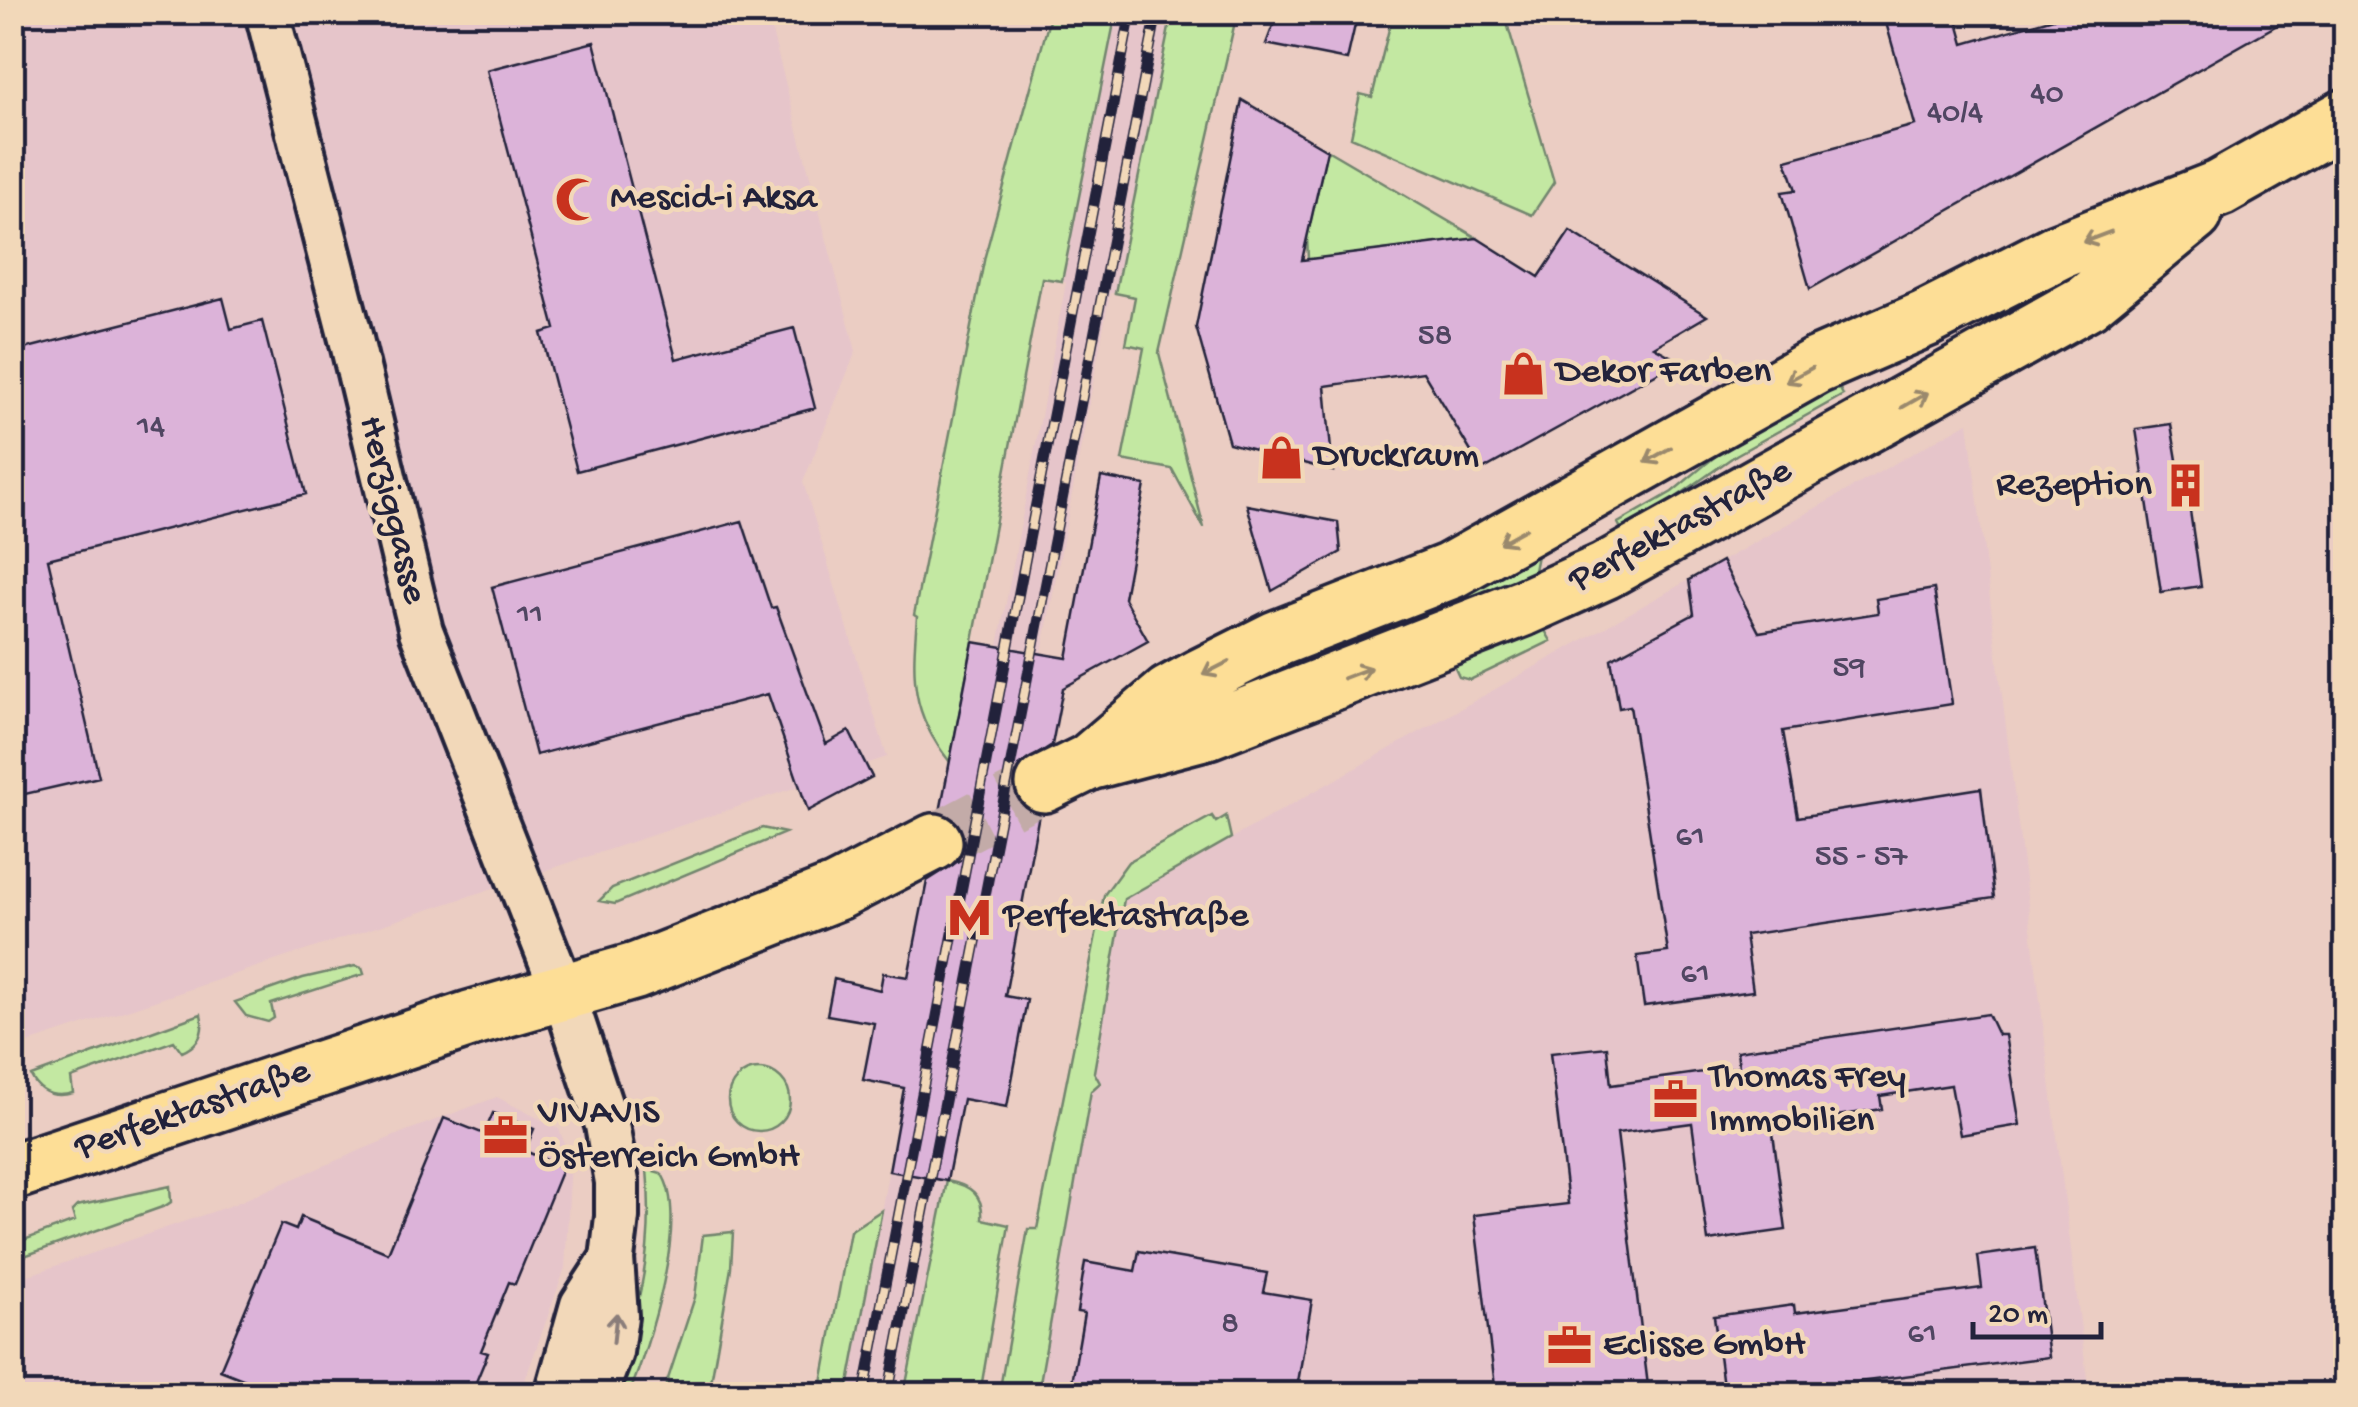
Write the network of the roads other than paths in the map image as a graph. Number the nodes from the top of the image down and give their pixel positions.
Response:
1 (267, 12) edge
2 (2346, 117) edge
3 (2220, 188) junction
4 (934, 842) tunnel mouth
5 (563, 992) junction
6 (12, 1172) edge
7 (612, 1259) junction
8 (557, 1394) edge
9 (595, 1394) edge

1 - 5 street, Herziggasse
2 - 3 main road, Perfektastraße
3 -> 3 main road, Perfektastraße
4 - 5 main road, Perfektastraße
5 - 6 main road, Perfektastraße
5 - 7 street, Herziggasse
7 - 8 street
9 -> 7 street, Herziggasse

